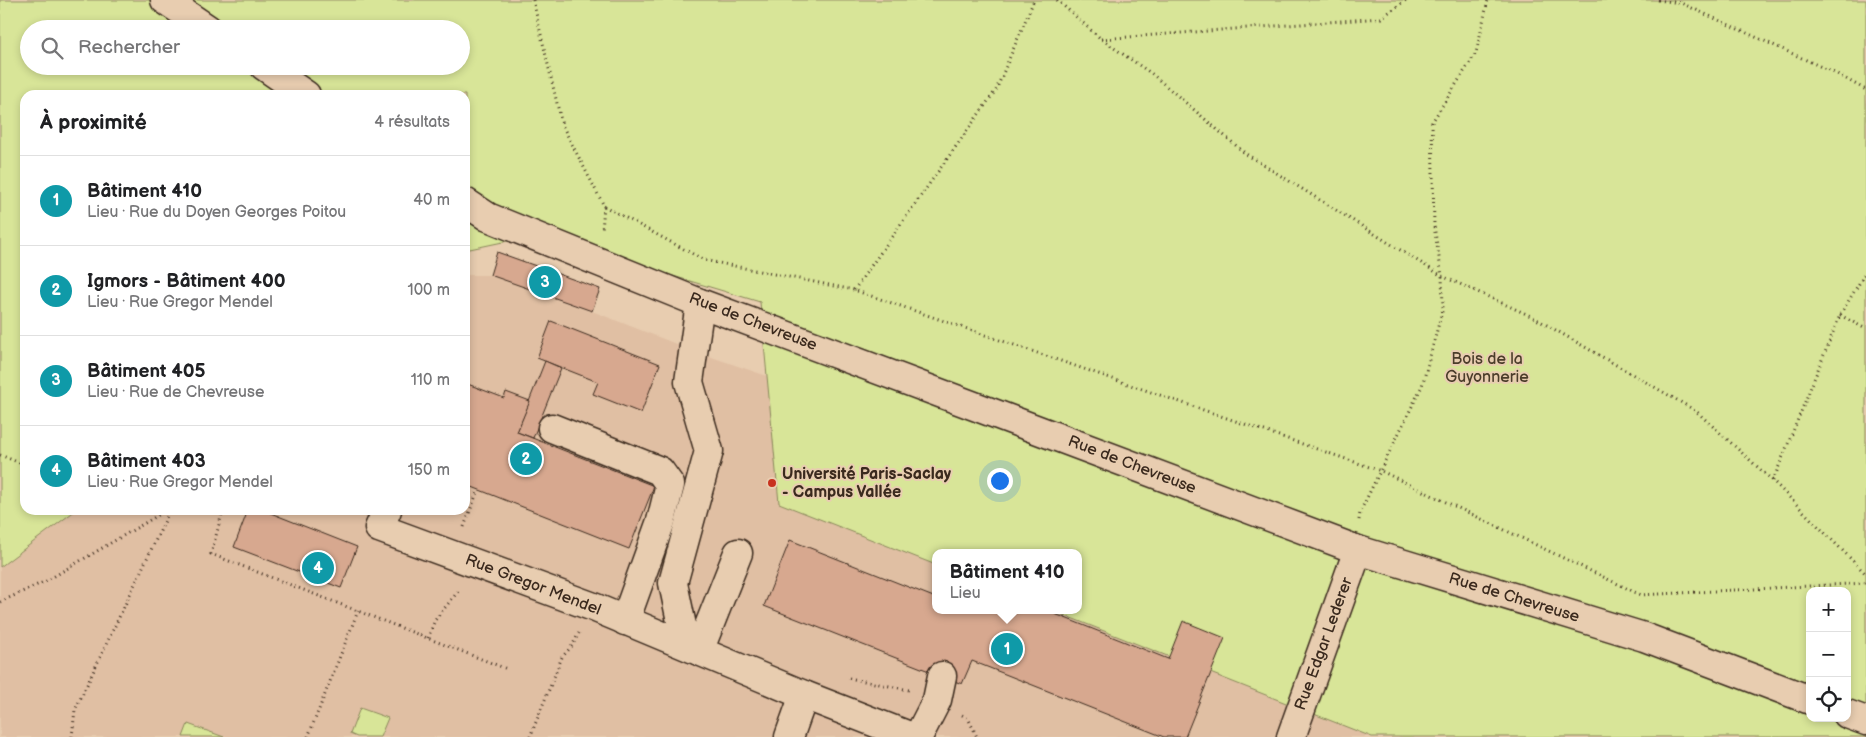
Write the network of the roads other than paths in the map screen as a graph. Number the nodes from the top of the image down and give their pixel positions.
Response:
1 (165, 0) edge
2 (195, 20) edge
3 (277, 75) edge
4 (299, 90) edge
5 (470, 205) edge
6 (700, 303) junction
7 (552, 428) dead end
8 (383, 519) edge
9 (1358, 550) junction
10 (738, 553) dead end
11 (625, 621) junction
12 (692, 648) junction
13 (942, 676) dead end
14 (804, 695) junction
15 (1806, 698) edge
16 (1851, 715) edge
17 (1866, 721) edge
18 (788, 737) edge
19 (912, 737) edge
20 (918, 737) edge
21 (1291, 737) edge

1 - 2 street
3 - 4 street
5 - 6 street, Rue de Chevreuse
6 - 9 street, Rue de Chevreuse
6 - 12 street
7 - 11 street
8 - 11 street, Rue Gregor Mendel
9 - 15 street, Rue de Chevreuse
9 - 21 street, Rue Edgar Lederer
10 - 12 street
11 - 12 street, Rue Gregor Mendel
12 - 14 street, Rue Gregor Mendel
13 - 20 street
14 - 18 street
14 - 19 street, Rue Gregor Mendel
16 - 17 street

